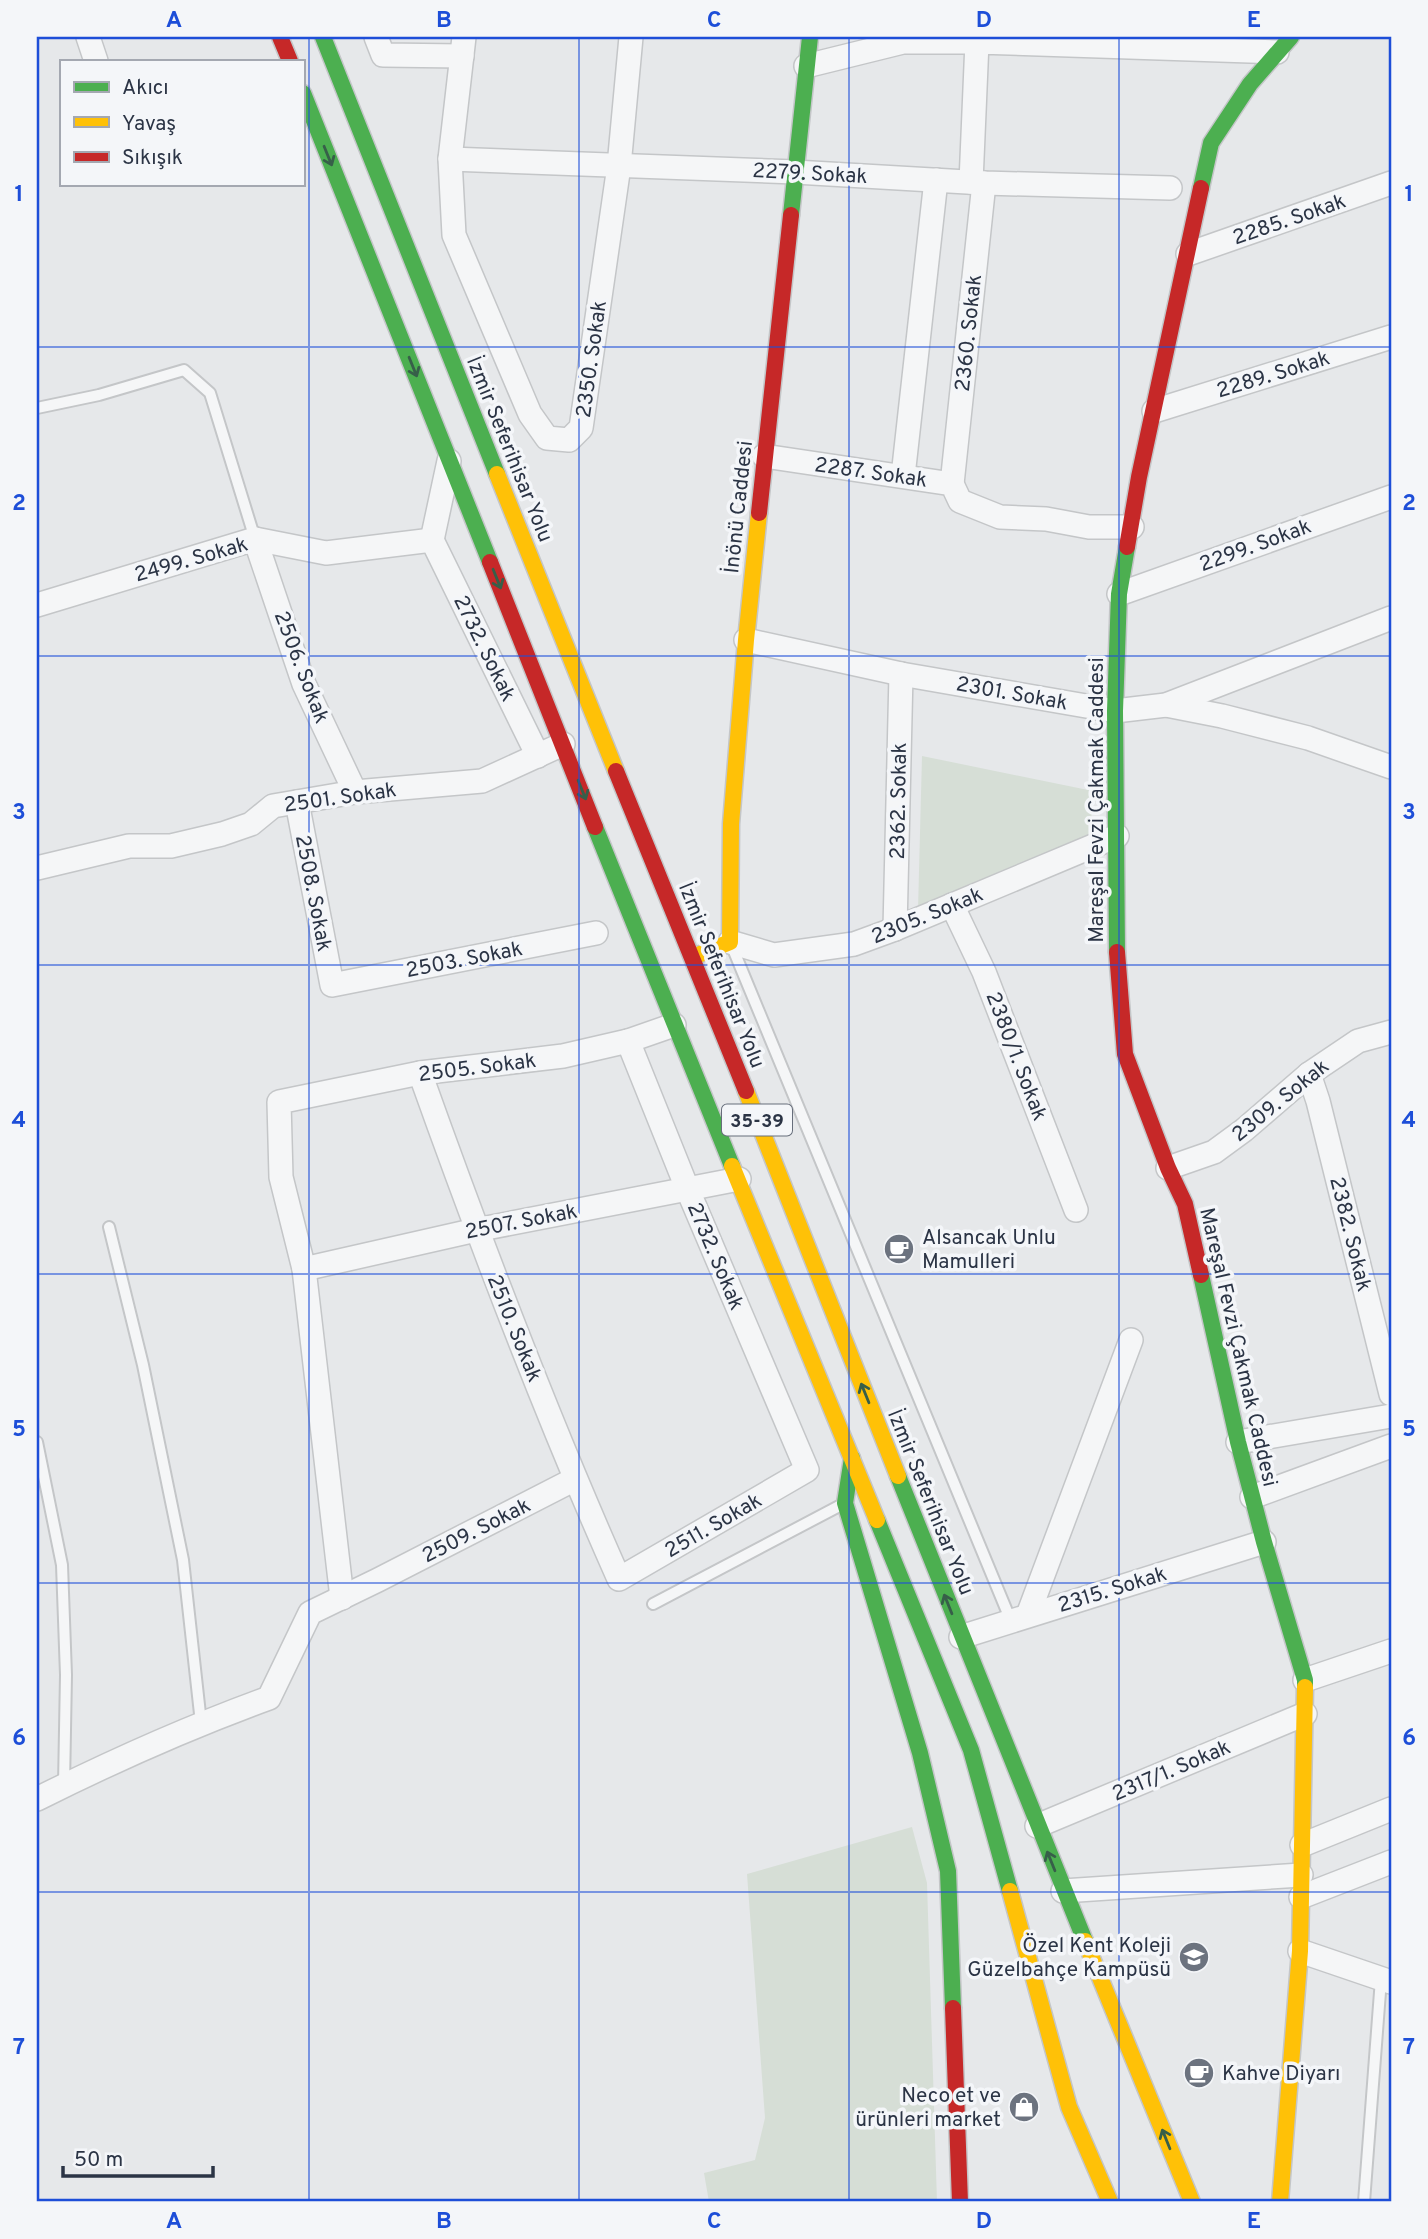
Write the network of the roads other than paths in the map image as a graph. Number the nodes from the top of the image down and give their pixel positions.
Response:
1 (88, 37) edge
2 (280, 37) edge
3 (323, 37) edge
4 (631, 37) edge
5 (810, 37) edge
6 (985, 40) edge
7 (1284, 44) edge
8 (379, 46) edge
9 (463, 46) edge
10 (96, 60) edge
11 (290, 60) edge
12 (806, 66) junction
13 (304, 95) edge
14 (450, 159) junction
15 (619, 166) junction
16 (795, 172) junction
17 (936, 180) junction
18 (977, 182) junction
19 (1391, 183) edge
20 (1170, 188) dead end
21 (1188, 254) junction
22 (1391, 337) edge
23 (37, 408) edge
24 (1154, 411) junction
25 (764, 456) junction
26 (450, 460) junction
27 (904, 476) junction
28 (952, 484) junction
29 (1391, 497) edge
30 (1132, 527) junction
31 (255, 539) junction
32 (432, 540) junction
33 (1119, 594) junction
34 (37, 605) edge
35 (1391, 618) edge
36 (746, 640) junction
37 (901, 674) junction
38 (1166, 705) junction
39 (1115, 710) junction
40 (564, 744) junction
41 (538, 756) junction
42 (1391, 767) edge
43 (355, 792) junction
44 (297, 802) junction
45 (1117, 836) junction
46 (37, 868) edge
47 (952, 905) junction
48 (895, 929) junction
49 (596, 933) dead end
50 (730, 942) junction
51 (693, 957) junction
52 (332, 985) joint
53 (674, 1025) junction
54 (1391, 1032) edge
55 (628, 1041) junction
56 (420, 1073) junction
57 (1309, 1074) junction
58 (1168, 1168) junction
59 (739, 1179) junction
60 (687, 1188) junction
61 (1076, 1210) dead end
62 (108, 1227) dead end
63 (476, 1230) junction
64 (304, 1269) junction
65 (1131, 1340) dead end
66 (1391, 1394) edge
67 (1391, 1416) edge
68 (37, 1442) edge
69 (1238, 1442) junction
70 (1391, 1446) edge
71 (852, 1458) junction
72 (807, 1471) joint
73 (575, 1479) junction
74 (1252, 1497) junction
75 (845, 1503) junction
76 (1264, 1542) junction
77 (619, 1579) joint
78 (342, 1598) junction
79 (653, 1604) dead end
80 (1020, 1618) junction
81 (961, 1637) junction
82 (1391, 1651) edge
83 (1305, 1680) junction
84 (1305, 1714) junction
85 (201, 1723) junction
86 (64, 1785) junction
87 (37, 1799) edge
88 (1391, 1810) edge
89 (1037, 1826) junction
90 (1302, 1845) junction
91 (1391, 1862) edge
92 (1301, 1886) junction
93 (1063, 1891) junction
94 (1300, 1951) junction
95 (1386, 1981) edge
96 (960, 2202) edge
97 (1110, 2202) edge
98 (1192, 2202) edge
99 (1280, 2202) edge
100 (1364, 2202) edge

1 - 10 street
2 - 11 main road
3 - 51 main road, İzmir Seferihisar Yolu / 35-39
4 - 15 street, 2350. Sokak
5 - 12 main road, İnönü Caddesi
6 - 7 street
6 - 12 street
6 - 18 street, 2360. Sokak
7 - 21 main road, Mareşal Fevzi Çakmak Caddesi
8 - 9 street
9 - 14 street
12 - 16 main road, İnönü Caddesi
13 -> 26 main road, 35-39
14 - 15 street, 2279. Sokak
14 - 15 street, 2350. Sokak
15 - 16 street, 2279. Sokak
16 - 17 street, 2279. Sokak
16 - 25 main road, İnönü Caddesi
17 - 18 street, 2279. Sokak
17 - 27 street
18 - 20 street, 2279. Sokak
18 - 28 street, 2360. Sokak
19 - 21 street, 2285. Sokak
21 - 24 main road, Mareşal Fevzi Çakmak Caddesi
22 - 24 street, 2289. Sokak
23 - 31 lane
24 - 30 main road, Mareşal Fevzi Çakmak Caddesi
25 - 27 street, 2287. Sokak
25 - 36 main road, İnönü Caddesi
26 - 32 street
26 -> 40 main road, 35-39
27 - 28 street, 2287. Sokak
28 - 30 street, 2287. Sokak
29 - 33 street, 2299. Sokak
30 - 33 main road, Mareşal Fevzi Çakmak Caddesi
31 - 32 street, 2499. Sokak
31 - 34 street, 2499. Sokak
31 - 43 street, 2506. Sokak
32 - 41 street, 2732. Sokak
33 - 39 main road, Mareşal Fevzi Çakmak Caddesi
35 - 38 street, 2301. Sokak
36 - 37 street, 2301. Sokak
36 - 50 main road, İnönü Caddesi
37 - 39 street, 2301. Sokak
37 - 48 street, 2362. Sokak
38 - 39 street, 2301. Sokak
38 - 42 street
39 - 45 main road, Mareşal Fevzi Çakmak Caddesi
40 - 41 street, 2501. Sokak
40 -> 53 main road, 35-39
41 - 43 street, 2501. Sokak
43 - 44 street, 2501. Sokak
44 - 46 street, 2501. Sokak
44 - 52 street, 2508. Sokak
45 - 47 street, 2305. Sokak
45 - 58 main road, Mareşal Fevzi Çakmak Caddesi
47 - 48 street, 2305. Sokak
47 - 61 street, 2380/1. Sokak
48 - 50 street, 2305. Sokak
49 - 52 street, 2503. Sokak
50 - 51 main road
50 - 80 lane
81 -> 51 main road, İzmir Seferihisar Yolu / 35-39
53 - 55 street, 2505. Sokak
53 - 59 main road, 35-39
54 - 57 street, 2309. Sokak
55 - 56 street, 2505. Sokak
55 - 60 street, 2732. Sokak
56 - 63 street, 2510. Sokak
56 - 64 street, 2505. Sokak
57 - 58 street, 2309. Sokak
57 - 66 street, 2382. Sokak
58 - 69 main road, Mareşal Fevzi Çakmak Caddesi
59 - 60 street, 2507. Sokak
59 - 71 main road, 35-39
60 - 63 street, 2507. Sokak
60 - 72 street, 2732. Sokak
62 - 85 lane
63 - 64 street, 2507. Sokak
63 - 73 street, 2510. Sokak
64 - 78 street
65 - 80 street
67 - 69 street
68 - 86 lane
69 - 74 main road, Mareşal Fevzi Çakmak Caddesi
70 - 74 street
71 - 75 main road
71 - 97 main road, 35-39
72 - 77 street, 2511. Sokak
73 - 77 street, 2510. Sokak
73 - 78 street, 2509. Sokak
74 - 76 main road, Mareşal Fevzi Çakmak Caddesi
75 - 79 lane
75 - 96 main road
76 - 80 street, 2315. Sokak
76 - 83 main road, Mareşal Fevzi Çakmak Caddesi
78 - 85 street, 2509. Sokak
80 - 81 street, 2315. Sokak
81 - 89 main road, İzmir Seferihisar Yolu / 35-39
82 - 83 street
83 - 84 main road, Mareşal Fevzi Çakmak Caddesi
84 - 89 street, 2317/1. Sokak
84 - 90 main road, Mareşal Fevzi Çakmak Caddesi
85 - 86 street, 2509. Sokak
86 - 87 street, 2509. Sokak
88 - 90 street
93 -> 89 main road, İzmir Seferihisar Yolu / 35-39
90 - 92 main road, Mareşal Fevzi Çakmak Caddesi
91 - 92 street
92 - 93 street
92 - 94 main road, Mareşal Fevzi Çakmak Caddesi
98 -> 93 main road, İzmir Seferihisar Yolu / 35-39
94 - 95 street
94 - 99 main road, Mareşal Fevzi Çakmak Caddesi
95 - 100 lane

